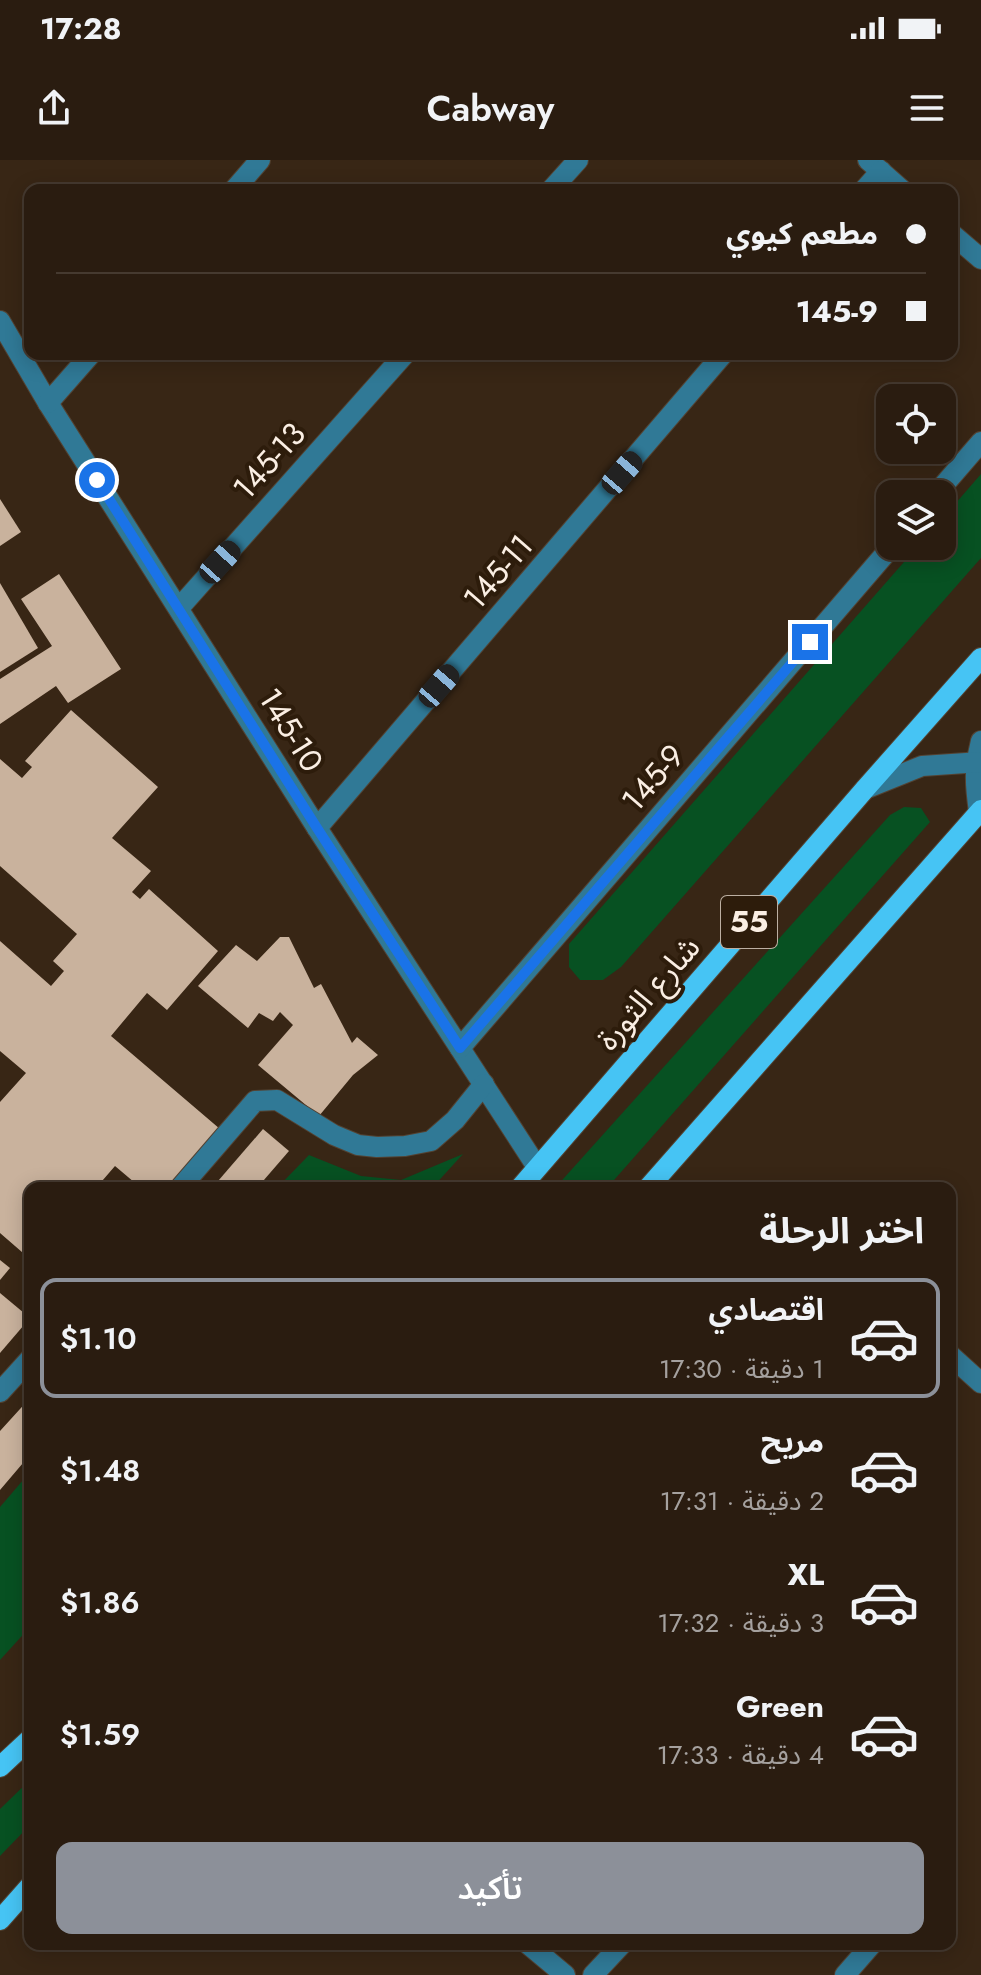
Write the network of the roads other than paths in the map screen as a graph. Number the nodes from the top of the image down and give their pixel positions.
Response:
1 (260, 160) edge
2 (578, 160) edge
3 (874, 165) edge
4 (239, 184) edge
5 (556, 184) edge
6 (866, 184) edge
7 (895, 184) edge
8 (958, 239) edge
9 (981, 259) edge
10 (0, 321) edge
11 (86, 360) edge
12 (400, 360) edge
13 (718, 360) edge
14 (48, 403) junction
15 (981, 442) edge
16 (948, 480) edge
17 (880, 560) edge
18 (179, 608) junction
19 (981, 658) edge
20 (981, 741) edge
21 (978, 762) edge
22 (865, 789) junction
23 (980, 812) edge
24 (317, 828) junction
25 (460, 1048) junction
26 (484, 1084) junction
27 (537, 1167) junction
28 (185, 1182) edge
29 (525, 1182) edge
30 (653, 1182) edge
31 (956, 1360) edge
32 (24, 1366) edge
33 (981, 1383) edge
34 (0, 1392) edge
35 (24, 1745) edge
36 (0, 1767) edge
37 (24, 1893) edge
38 (0, 1920) edge
39 (535, 1950) edge
40 (616, 1950) edge
41 (867, 1950) edge
42 (565, 1975) edge
43 (593, 1975) edge
44 (845, 1975) edge

1 - 4 street
2 - 5 street
3 - 6 street
3 - 7 street
8 - 9 street
10 - 14 street, 145-10
11 - 14 street
12 - 18 street, 145-13
13 - 24 street, 145-11
14 - 18 street, 145-10
15 - 16 street
17 - 25 street, 145-9
18 - 24 street, 145-10
19 - 22 main road, شارع الثورة / 55
20 - 21 street
21 - 22 street
21 - 23 street
22 - 27 main road, شارع الثورة / 55
23 - 30 main road
24 - 25 street, 145-10
25 - 26 street, 145-10
26 - 27 street, 145-10
26 - 28 street
27 - 29 main road, شارع الثورة / 55
31 - 33 street
32 - 34 street
35 - 36 main road
37 - 38 main road
39 - 42 street
40 - 43 street
41 - 44 street

